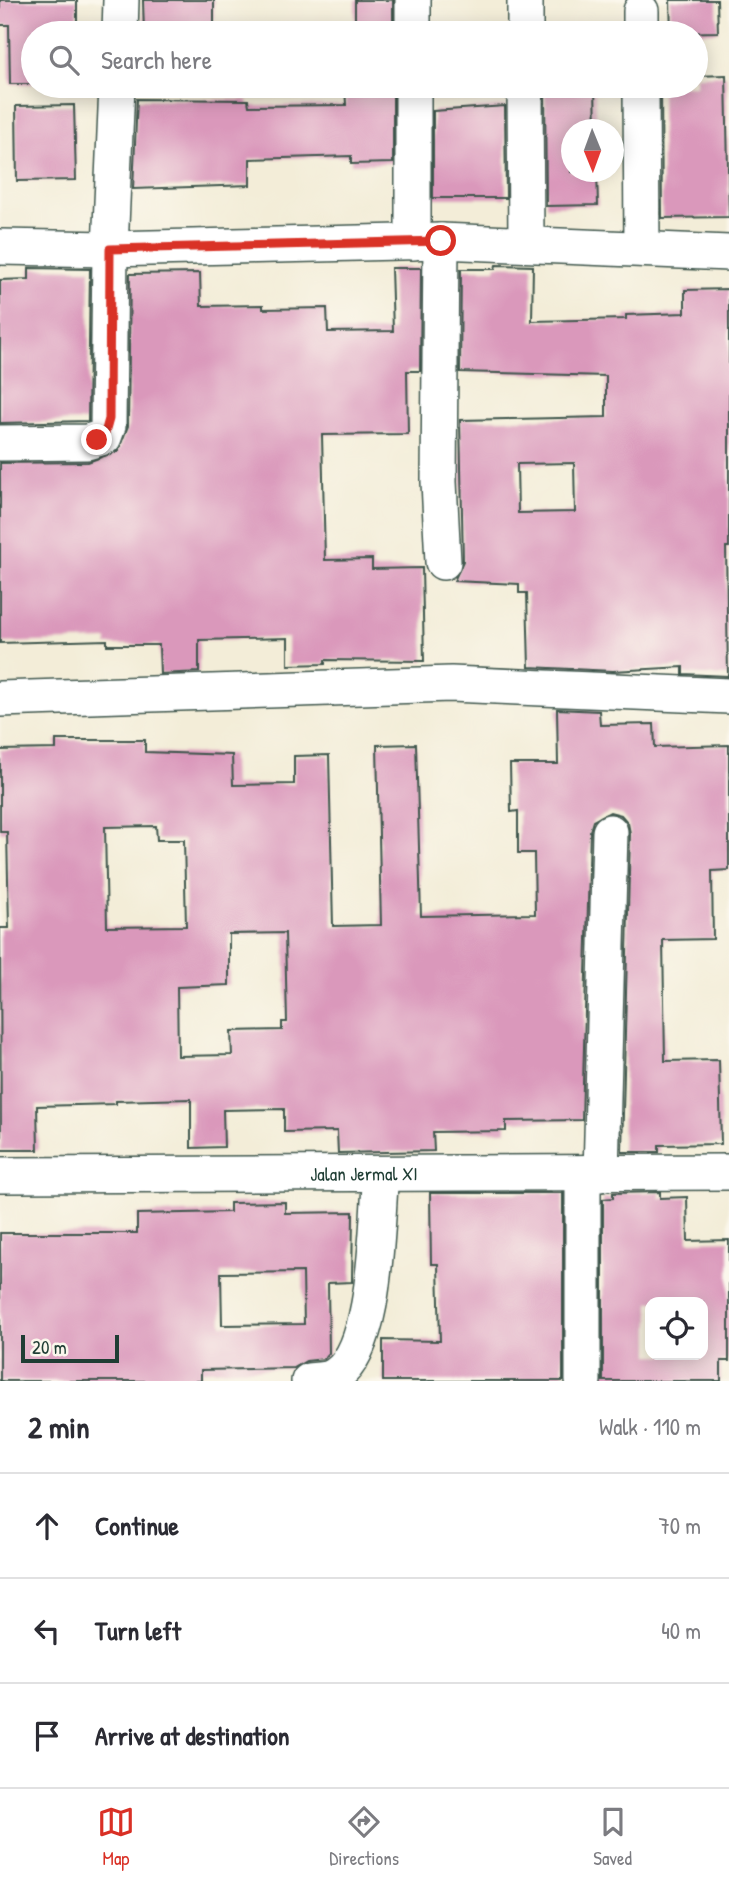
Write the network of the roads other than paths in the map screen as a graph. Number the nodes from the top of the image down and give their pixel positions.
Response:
1 (121, 0) edge
2 (413, 0) edge
3 (525, 0) edge
4 (120, 21) edge
5 (413, 21) edge
6 (525, 21) edge
7 (116, 98) edge
8 (414, 98) edge
9 (525, 98) edge
10 (641, 98) edge
11 (427, 242) junction
12 (526, 243) junction
13 (0, 247) edge
14 (110, 249) junction
15 (642, 249) junction
16 (729, 253) edge
17 (0, 443) edge
18 (443, 562) dead end
19 (729, 696) edge
20 (0, 699) edge
21 (610, 832) dead end
22 (729, 1172) edge
23 (381, 1174) junction
24 (592, 1174) junction
25 (0, 1175) edge
26 (309, 1381) edge
27 (583, 1381) edge

1 - 4 street
2 - 5 street
3 - 6 street
7 - 14 street
8 - 11 street
9 - 12 street
10 - 15 street
11 - 12 street
11 - 14 street
11 - 18 street
12 - 15 street
13 - 14 street
14 - 17 street
15 - 16 street
19 - 20 street
21 - 24 street
22 - 24 street, Jalan Jermal XI
23 - 24 street, Jalan Jermal XI
23 - 25 street, Jalan Jermal XI
23 - 26 street
24 - 27 street

